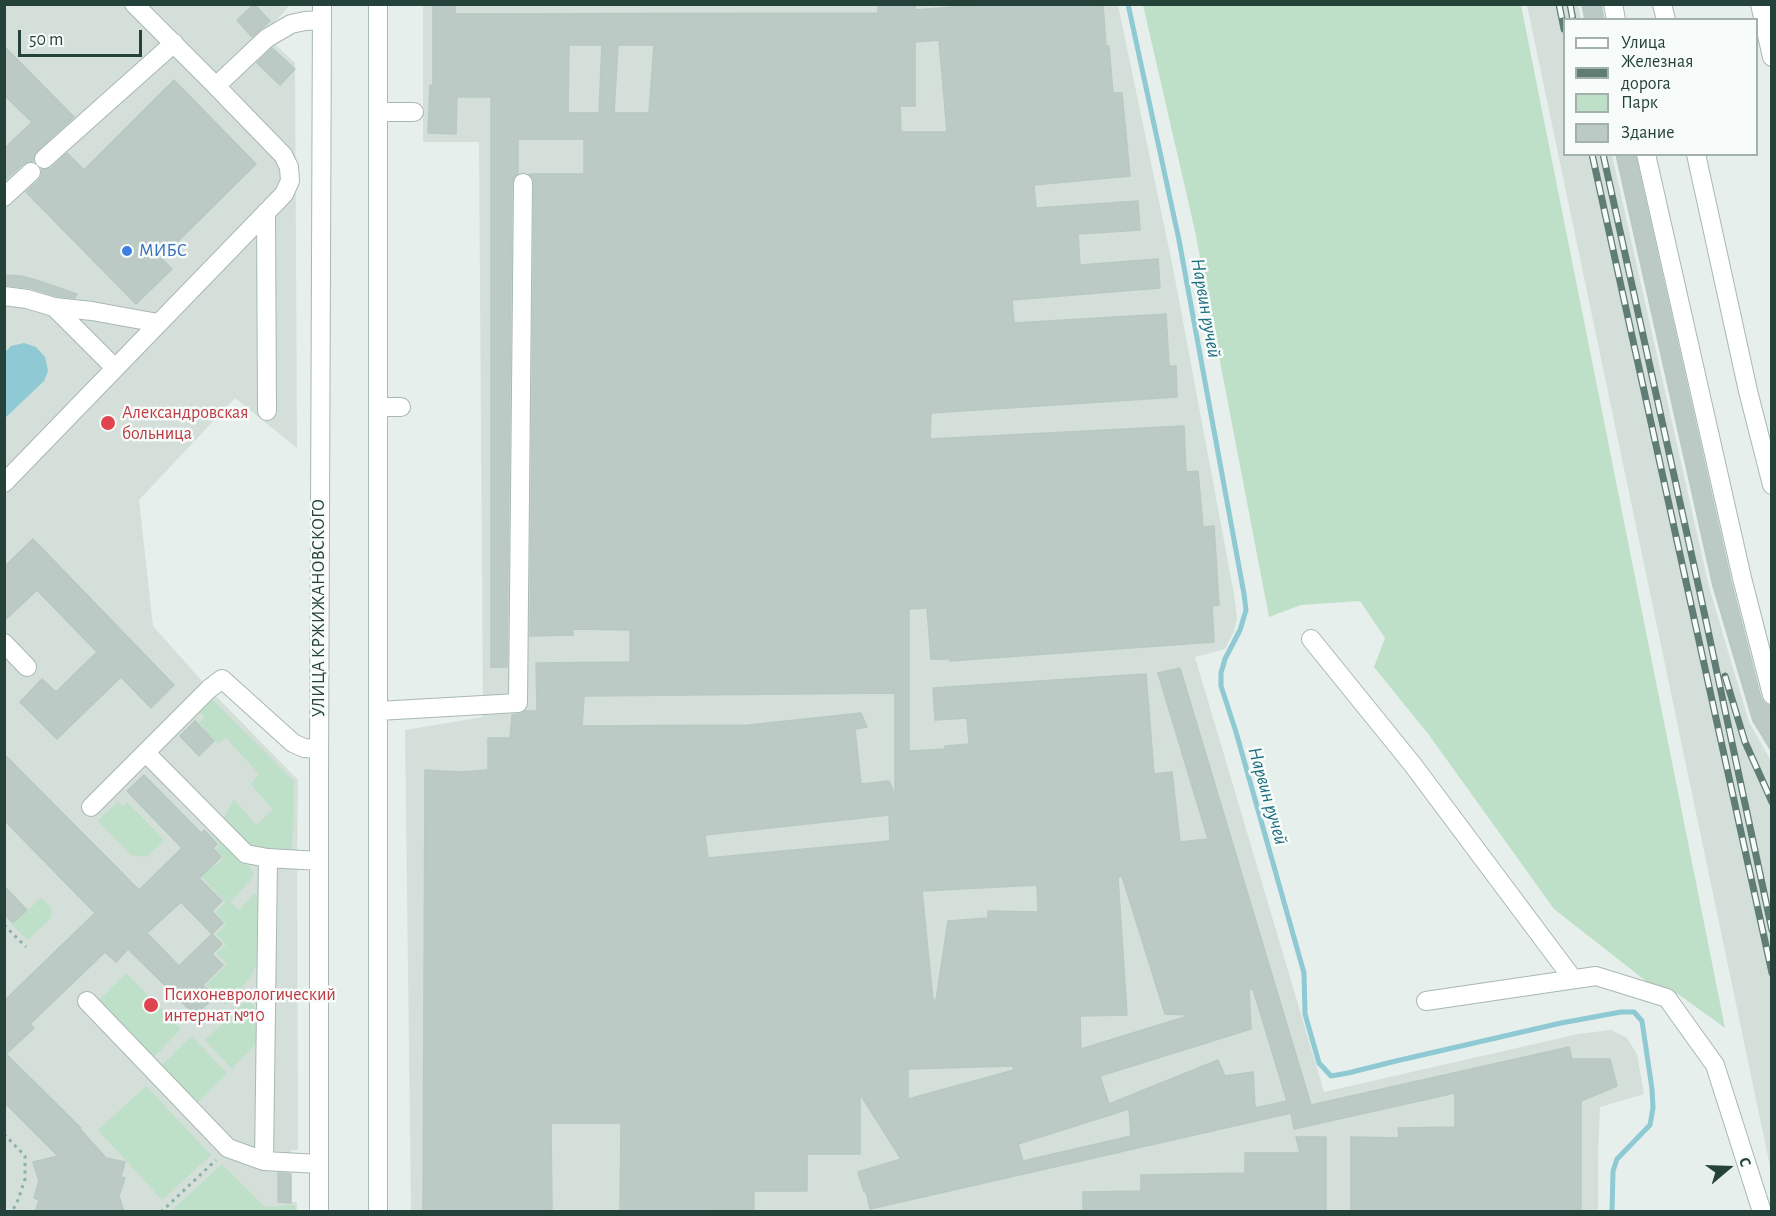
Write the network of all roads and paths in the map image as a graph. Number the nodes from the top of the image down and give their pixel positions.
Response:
1 (134, 4) edge
2 (378, 4) edge
3 (1760, 4) edge
4 (321, 12) edge
5 (174, 43) junction
6 (1772, 57) edge
7 (216, 86) junction
8 (378, 112) junction
9 (414, 112) dead end
10 (1646, 156) edge
11 (1696, 156) edge
12 (523, 183) dead end
13 (4, 197) edge
14 (266, 212) junction
15 (4, 296) edge
16 (54, 307) junction
17 (158, 323) junction
18 (112, 365) junction
19 (378, 407) junction
20 (401, 407) dead end
21 (267, 411) dead end
22 (4, 483) edge
23 (1772, 485) edge
24 (1311, 639) dead end
25 (4, 643) edge
26 (1766, 647) edge
27 (27, 667) dead end
28 (1772, 695) edge
29 (378, 711) junction
30 (319, 749) junction
31 (146, 753) junction
32 (91, 807) dead end
33 (268, 858) junction
34 (319, 861) junction
35 (4, 925) edge
36 (26, 947) dead end
37 (1573, 979) junction
38 (87, 1001) dead end
39 (1426, 1001) dead end
40 (4, 1134) edge
41 (228, 1148) junction
42 (264, 1161) junction
43 (319, 1164) junction
44 (12, 1212) edge
45 (161, 1212) edge
46 (319, 1212) edge
47 (378, 1212) edge
48 (1762, 1212) edge

1 - 5 street
2 - 8 street
3 - 6 street
4 - 7 street
4 - 30 street, УЛИЦА КРЖИЖАНОВСКОГО
5 - 7 street
5 - 13 street
7 - 14 street
8 - 9 street
8 - 19 street
10 - 26 street
11 - 23 street
12 - 29 street
14 - 17 street
14 - 21 street
15 - 16 street
16 - 17 street
16 - 18 street
17 - 18 street
18 - 22 street
19 - 20 street
19 - 29 street
24 - 37 street
25 - 27 street
26 - 28 street
29 - 47 street
30 - 31 street
30 - 34 street, УЛИЦА КРЖИЖАНОВСКОГО
31 - 32 street
31 - 33 street
33 - 34 street
33 - 42 street
34 - 43 street, УЛИЦА КРЖИЖАНОВСКОГО
35 - 36 path
37 - 39 street
37 - 48 street
38 - 41 street
40 - 44 path
41 - 42 street
41 - 45 path
42 - 43 street
43 - 46 street, УЛИЦА КРЖИЖАНОВСКОГО

